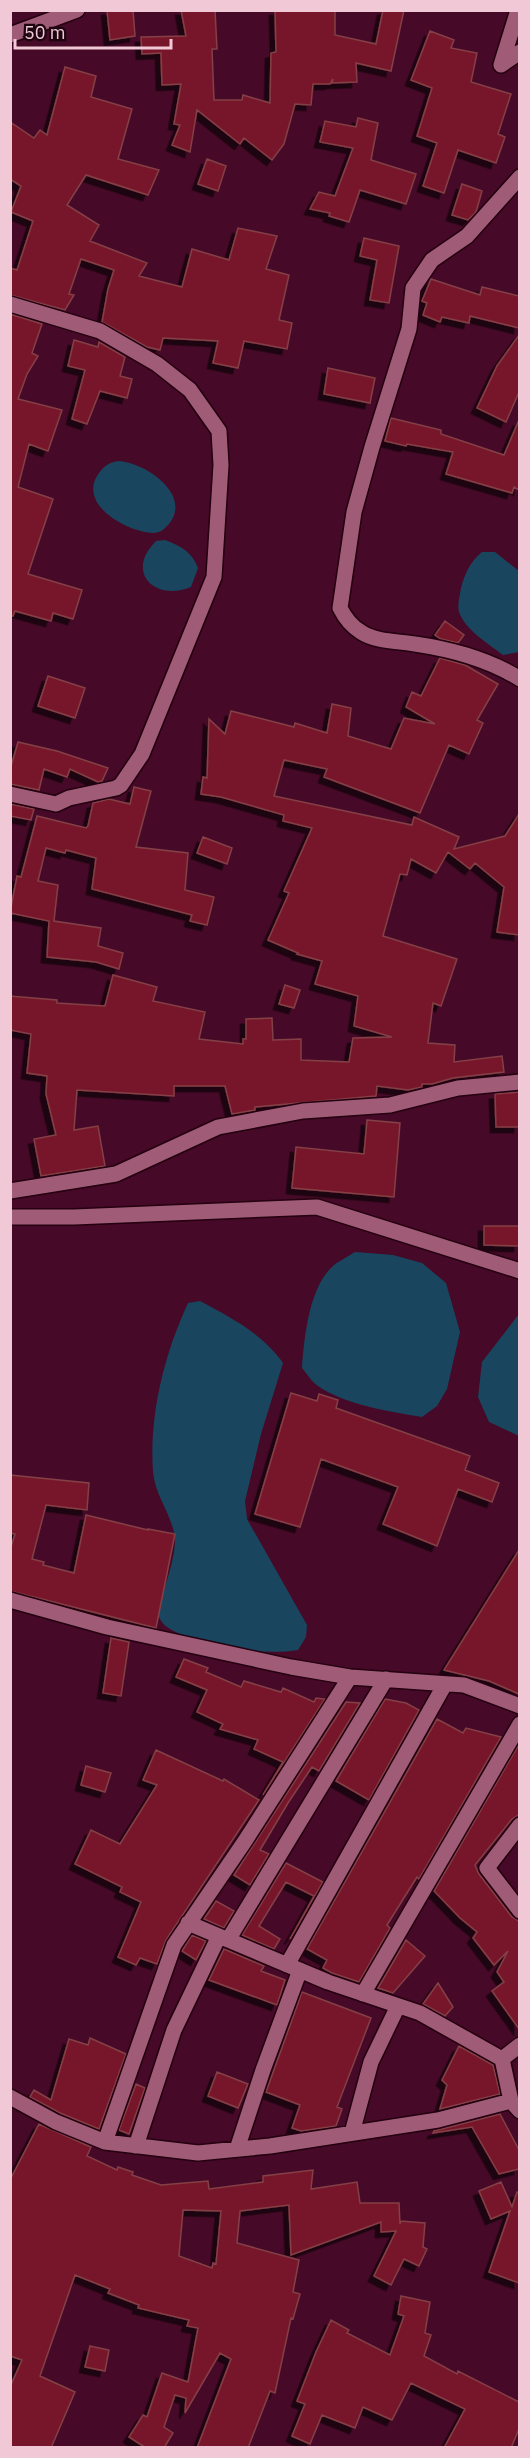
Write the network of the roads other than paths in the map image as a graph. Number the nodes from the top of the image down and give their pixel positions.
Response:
1 (77, 10) edge
2 (518, 10) edge
3 (10, 35) edge
4 (519, 52) edge
5 (519, 177) edge
6 (11, 308) edge
7 (519, 679) edge
8 (10, 794) edge
9 (519, 1082) edge
10 (10, 1191) edge
11 (10, 1217) edge
12 (519, 1271) edge
13 (10, 1600) edge
14 (350, 1677) junction
15 (386, 1680) junction
16 (445, 1684) junction
17 (519, 1706) edge
18 (519, 1724) edge
19 (519, 1825) edge
20 (519, 1911) edge
21 (188, 1923) junction
22 (223, 1938) junction
23 (293, 1967) junction
24 (363, 1994) junction
25 (398, 2006) junction
26 (519, 2045) edge
27 (502, 2059) junction
28 (10, 2097) edge
29 (515, 2106) edge
30 (352, 2133) junction
31 (105, 2142) junction
32 (136, 2146) junction
33 (237, 2149) junction

1 - 3 street
2 - 4 street
5 - 7 street
6 - 8 street
9 - 10 street
11 - 12 street
13 - 14 street
14 - 15 street
14 - 21 street
15 - 16 street
15 - 22 street
16 - 17 street
16 - 23 street
18 - 24 street
19 - 20 street
21 - 22 street
21 - 31 street
22 - 23 street
22 - 32 street
23 - 24 street
23 - 33 street
24 - 25 street
25 - 27 street
25 - 30 street
26 - 27 street
27 - 29 street
28 - 31 street
29 - 30 street
30 - 33 street
31 - 32 street
32 - 33 street

